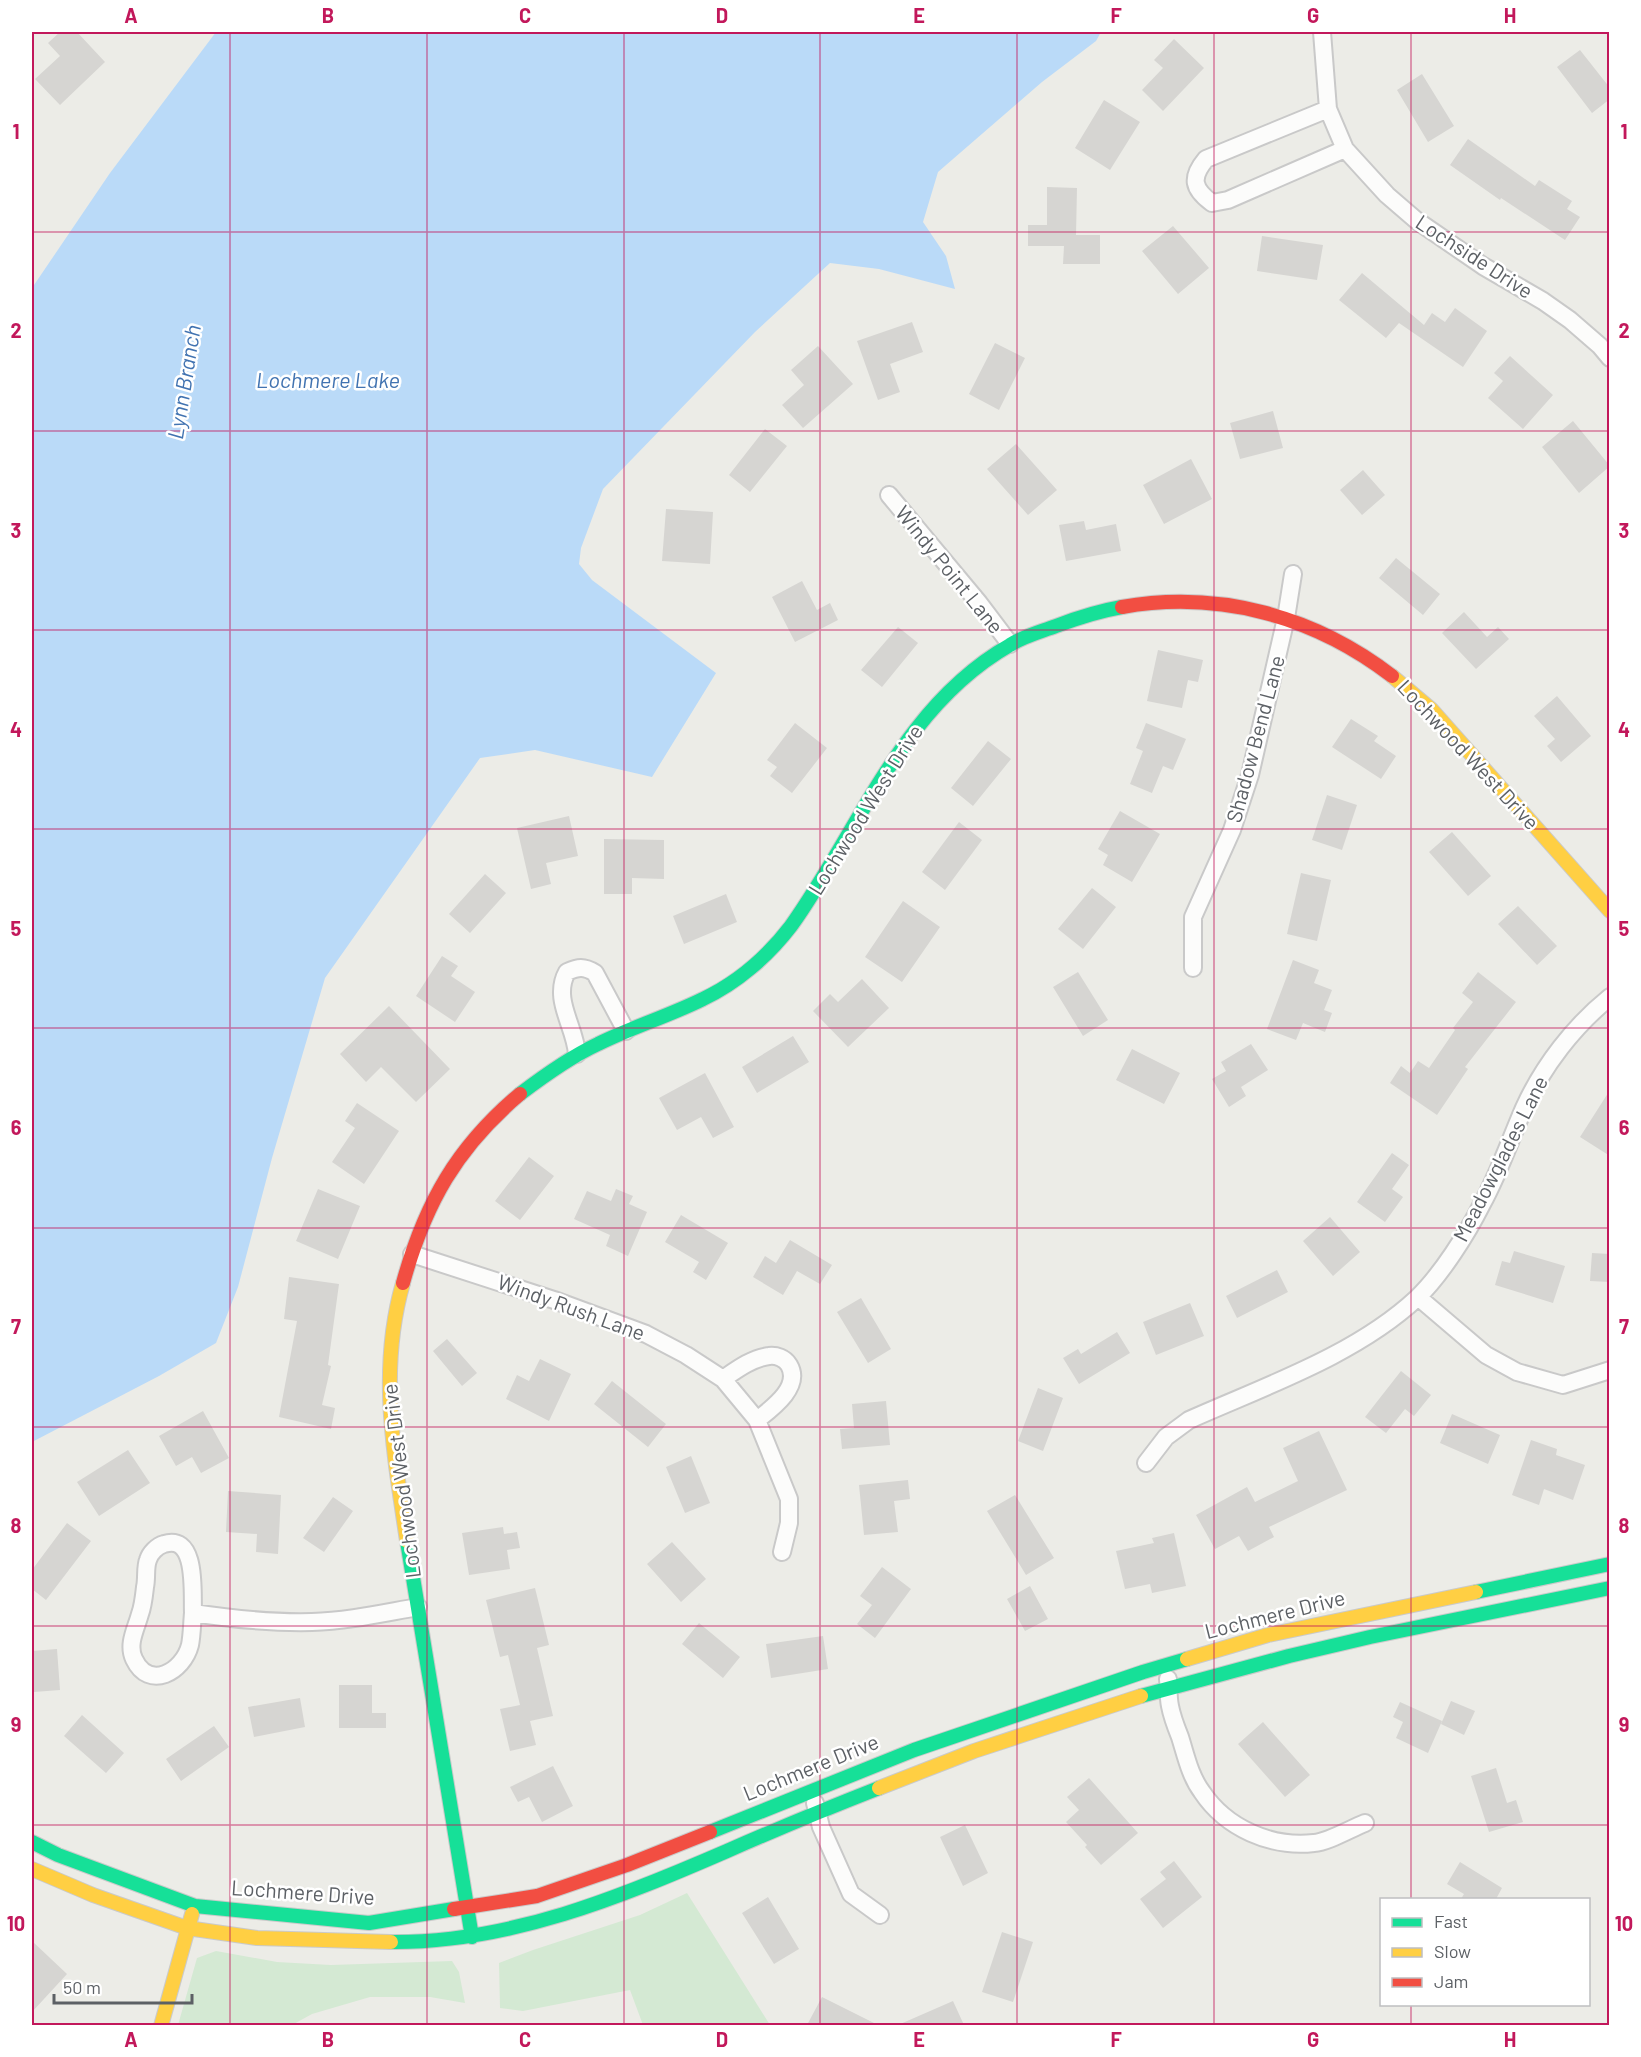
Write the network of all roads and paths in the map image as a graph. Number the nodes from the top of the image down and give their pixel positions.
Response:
1 (1322, 32) edge
2 (1328, 109) junction
3 (1345, 149) junction
4 (1610, 358) edge
5 (889, 495) dead end
6 (1293, 574) dead end
7 (1286, 618) junction
8 (1010, 644) junction
9 (1610, 911) edge
10 (1193, 968) dead end
11 (1610, 997) edge
12 (626, 1031) junction
13 (578, 1054) junction
14 (412, 1254) junction
15 (1418, 1297) junction
16 (1610, 1370) edge
17 (723, 1379) junction
18 (757, 1420) junction
19 (1146, 1463) dead end
20 (782, 1552) dead end
21 (1610, 1564) edge
22 (1610, 1588) edge
23 (418, 1607) junction
24 (193, 1613) junction
25 (1166, 1666) junction
26 (1169, 1689) junction
27 (812, 1791) junction
28 (818, 1812) junction
29 (1365, 1822) dead end
30 (32, 1842) edge
31 (32, 1869) edge
32 (195, 1906) junction
33 (467, 1907) junction
34 (880, 1915) dead end
35 (187, 1928) junction
36 (472, 1937) junction
37 (162, 2025) edge

1 - 2 street, Lochside Drive
2 - 3 street, Lochside Drive
2 - 3 street
3 - 4 street, Lochside Drive
5 - 8 street, Windy Point Lane
6 - 7 street, Shadow Bend Lane
7 - 8 street, Lochwood West Drive
7 - 9 street, Lochwood West Drive
7 - 10 street, Shadow Bend Lane
8 - 12 street, Lochwood West Drive
11 - 15 street, Meadowglades Lane
12 - 13 street, Lochwood West Drive
12 - 13 street
13 - 14 street, Lochwood West Drive
14 - 17 street, Windy Rush Lane
14 - 23 street, Lochwood West Drive
15 - 16 street
15 - 19 street, Meadowglades Lane
17 - 18 street, Windy Rush Lane
17 - 18 street
18 - 20 street, Windy Rush Lane
21 - 25 street, Lochmere Drive
22 - 26 street, Lochmere Drive
23 - 24 street
23 - 33 street, Lochwood West Drive
24 - 24 street
25 - 26 street
25 - 27 street, Lochmere Drive
26 - 28 street, Lochmere Drive
26 - 29 street
27 - 28 street
27 - 33 street, Lochmere Drive
28 - 34 street
28 - 36 street, Lochmere Drive
30 - 32 street, Lochmere Drive
31 - 35 street, Lochmere Drive
32 - 33 street, Lochmere Drive
32 - 35 street
33 - 36 street, Lochwood West Drive
35 - 36 street, Lochmere Drive
35 - 37 street

